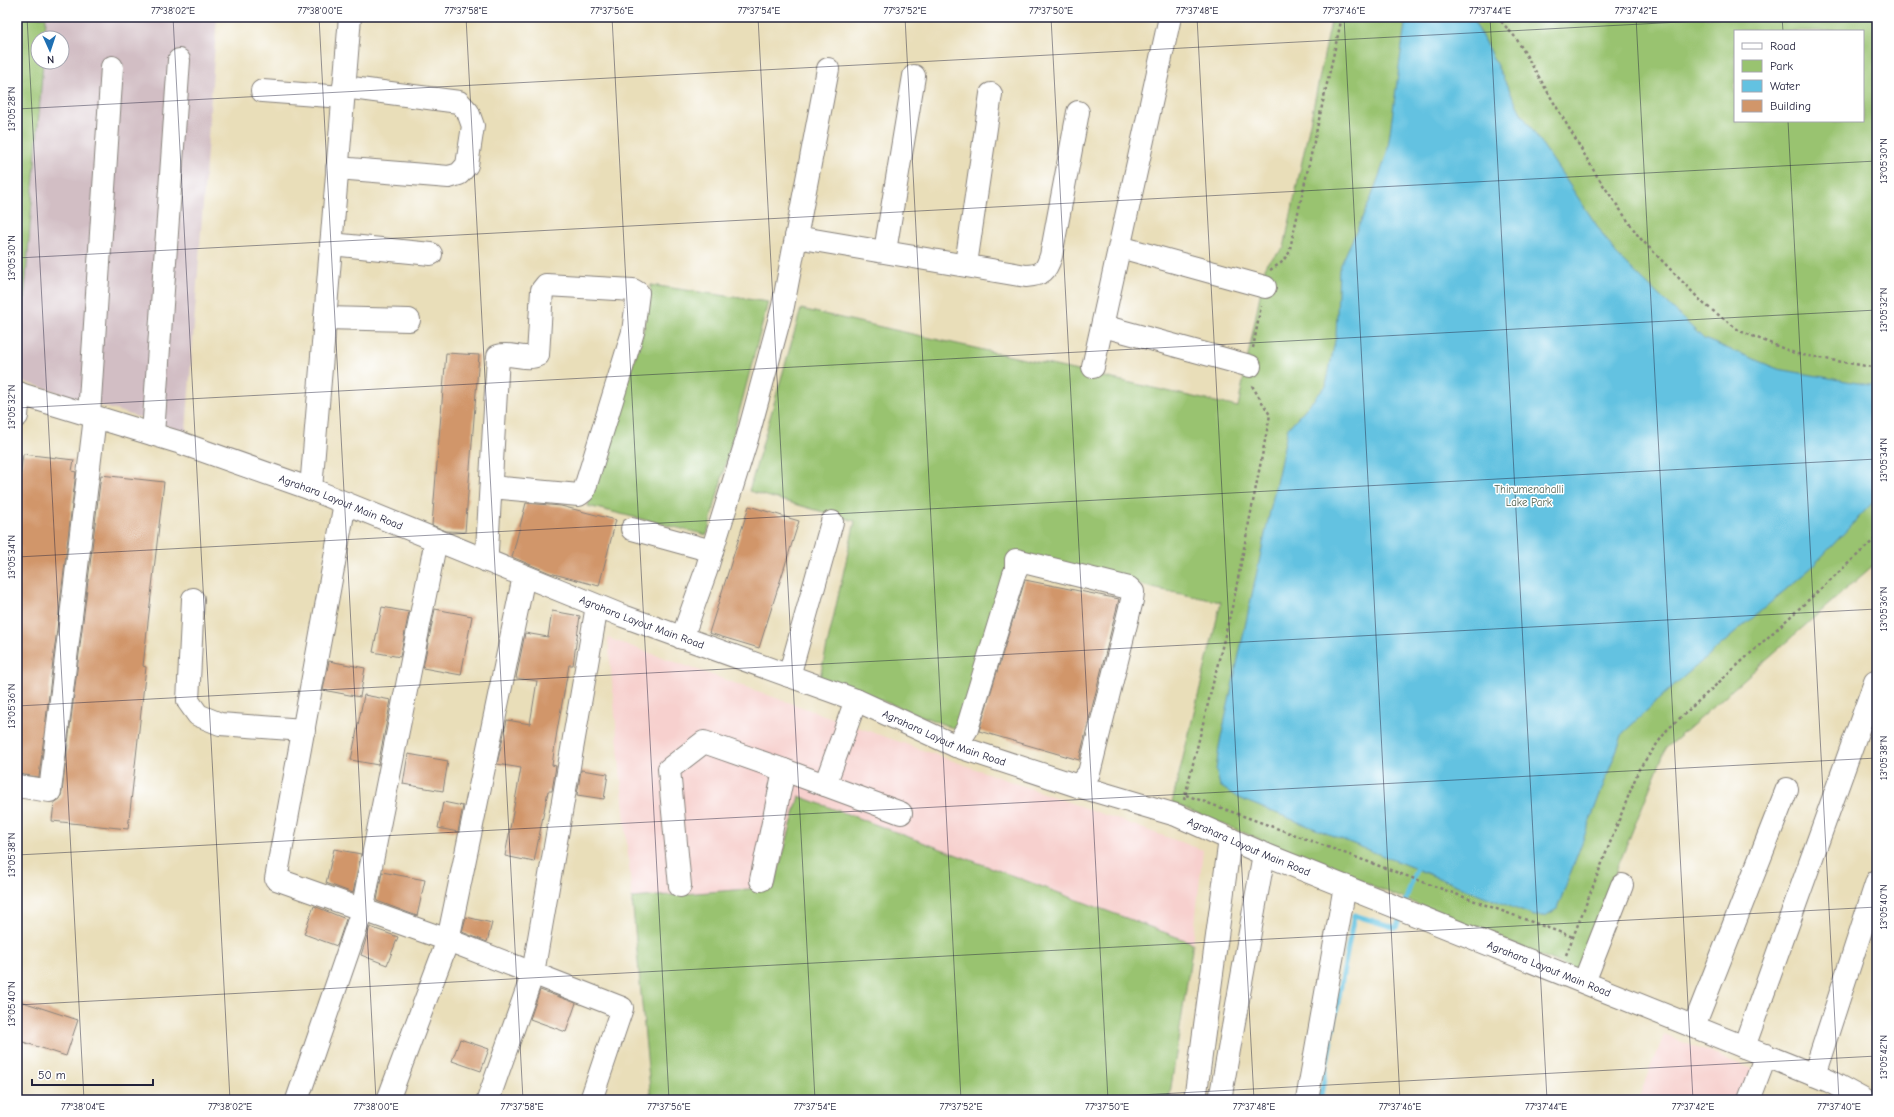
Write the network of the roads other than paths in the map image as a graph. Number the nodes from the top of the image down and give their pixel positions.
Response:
1 (350, 17) edge
2 (1170, 17) edge
3 (179, 60) dead end
4 (112, 67) dead end
5 (828, 68) dead end
6 (914, 76) dead end
7 (262, 92) dead end
8 (343, 92) junction
9 (991, 94) dead end
10 (1078, 112) dead end
11 (337, 168) junction
12 (796, 237) junction
13 (331, 244) junction
14 (1120, 247) junction
15 (885, 251) junction
16 (431, 254) dead end
17 (966, 264) junction
18 (1265, 287) road end
19 (325, 318) junction
20 (409, 320) dead end
21 (1103, 326) junction
22 (1250, 366) road end
23 (1093, 367) dead end
24 (18, 393) edge
25 (17, 416) edge
26 (92, 416) junction
27 (153, 434) junction
28 (491, 487) junction
29 (311, 489) junction
30 (345, 503) junction
31 (832, 522) dead end
32 (632, 529) dead end
33 (436, 540) junction
34 (712, 552) junction
35 (487, 561) junction
36 (524, 576) junction
37 (193, 599) dead end
38 (597, 606) junction
39 (682, 638) junction
40 (789, 676) junction
41 (1875, 682) dead end
42 (856, 700) junction
43 (304, 730) junction
44 (956, 746) junction
45 (784, 770) junction
46 (825, 785) junction
47 (17, 786) edge
48 (1078, 786) junction
49 (1787, 789) dead end
50 (901, 813) dead end
51 (1230, 839) junction
52 (1264, 854) junction
53 (761, 880) dead end
54 (1877, 881) edge
55 (1622, 885) dead end
56 (680, 886) dead end
57 (1345, 886) junction
58 (362, 911) junction
59 (448, 940) junction
60 (533, 973) junction
61 (1584, 982) junction
62 (1694, 1026) junction
63 (1744, 1047) junction
64 (1766, 1055) junction
65 (1814, 1075) junction
66 (297, 1100) edge
67 (388, 1100) edge
68 (488, 1100) edge
69 (590, 1100) edge
70 (1194, 1100) edge
71 (1220, 1100) edge
72 (1306, 1100) edge
73 (1749, 1100) edge
74 (1864, 1100) edge

1 - 8 street
2 - 14 street
3 - 27 street
4 - 26 street
5 - 12 street
6 - 15 street
7 - 8 street
8 - 11 street
8 - 11 street
9 - 17 street
10 - 17 street
11 - 13 street
12 - 15 street
12 - 34 street
13 - 16 street
13 - 19 street
14 - 18 street
14 - 21 street
15 - 17 street
19 - 20 street
19 - 29 street
21 - 22 street
21 - 23 street
24 - 25 street
24 - 26 street, Agrahara Layout Main Road
26 - 27 street, Agrahara Layout Main Road
26 - 47 street
27 - 29 street, Agrahara Layout Main Road
28 - 28 street
28 - 35 street
29 - 30 street, Agrahara Layout Main Road
30 - 33 street, Agrahara Layout Main Road
30 - 43 street
31 - 40 street
32 - 34 street
33 - 35 street, Agrahara Layout Main Road
33 - 58 street
34 - 39 street
35 - 36 street, Agrahara Layout Main Road
36 - 38 street, Agrahara Layout Main Road
36 - 59 street
37 - 43 street
38 - 39 street, Agrahara Layout Main Road
38 - 60 street
39 - 40 street, Agrahara Layout Main Road
40 - 42 street, Agrahara Layout Main Road
41 - 63 street
42 - 44 street, Agrahara Layout Main Road
42 - 46 street
43 - 58 street
44 - 48 street, Agrahara Layout Main Road
44 - 48 street
45 - 46 street
45 - 53 street
45 - 56 street
46 - 50 street
48 - 51 street, Agrahara Layout Main Road
49 - 62 street
51 - 52 street, Agrahara Layout Main Road
51 - 70 street
52 - 57 street, Agrahara Layout Main Road
52 - 71 street
54 - 65 street
55 - 61 street
57 - 61 street, Agrahara Layout Main Road
57 - 72 street
58 - 59 street
58 - 66 street
59 - 60 street
59 - 67 street
60 - 68 street
60 - 69 street
61 - 62 street, Agrahara Layout Main Road
62 - 63 street, Agrahara Layout Main Road
63 - 64 street, Agrahara Layout Main Road
64 - 65 street, Agrahara Layout Main Road
64 - 73 street
65 - 74 street, Agrahara Layout Main Road

